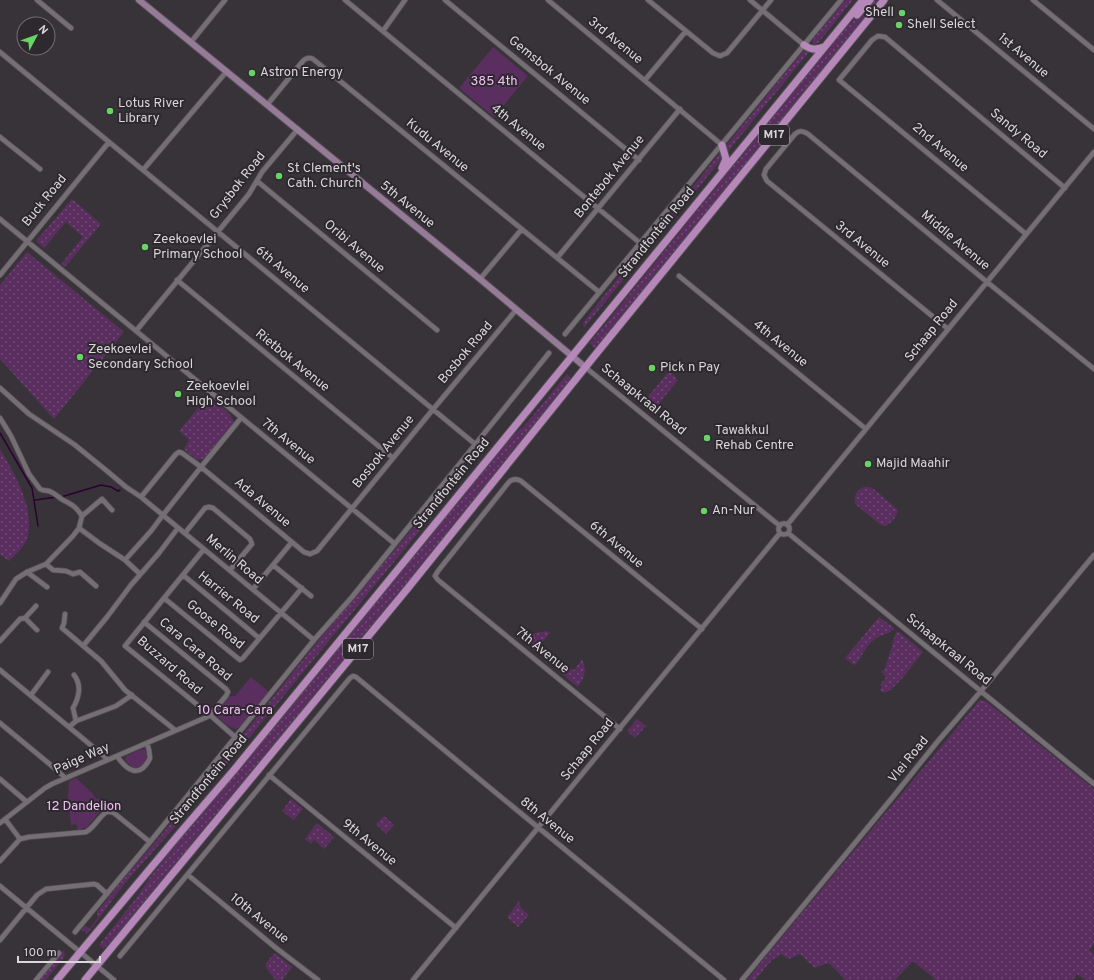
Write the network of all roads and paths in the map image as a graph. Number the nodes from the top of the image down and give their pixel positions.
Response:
1 (37, 0) edge
2 (140, 0) edge
3 (225, 0) edge
4 (344, 0) edge
5 (405, 0) edge
6 (444, 0) edge
7 (548, 0) edge
8 (648, 0) edge
9 (750, 0) edge
10 (771, 0) edge
11 (841, 0) edge
12 (863, 0) edge
13 (870, 0) edge
14 (884, 0) edge
15 (938, 0) edge
16 (1033, 0) edge
17 (763, 10) junction
18 (71, 28) dead end
19 (383, 31) junction
20 (686, 31) junction
21 (830, 40) junction
22 (190, 42) junction
23 (804, 45) junction
24 (824, 47) junction
25 (1094, 50) edge
26 (0, 52) edge
27 (227, 71) junction
28 (645, 80) junction
29 (839, 80) joint
30 (267, 105) junction
31 (680, 109) junction
32 (298, 129) junction
33 (1094, 129) edge
34 (0, 137) edge
35 (109, 142) junction
36 (722, 145) junction
37 (1094, 152) edge
38 (639, 160) junction
39 (40, 169) dead end
40 (143, 170) junction
41 (764, 175) joint
42 (717, 179) junction
43 (257, 181) junction
44 (1064, 188) junction
45 (599, 208) junction
46 (0, 219) edge
47 (521, 230) junction
48 (218, 231) junction
49 (1026, 234) junction
50 (27, 241) junction
51 (640, 243) junction
52 (557, 258) junction
53 (0, 275) edge
54 (679, 276) dead end
55 (480, 279) junction
56 (177, 280) junction
57 (987, 282) junction
58 (599, 292) junction
59 (516, 310) junction
60 (948, 329) junction
61 (437, 330) dead end
62 (136, 331) junction
63 (565, 334) dead end
64 (550, 353) dead end
65 (572, 356) junction
66 (585, 367) junction
67 (1094, 369) edge
68 (0, 388) edge
69 (433, 409) junction
70 (0, 418) edge
71 (242, 418) junction
72 (866, 429) junction
73 (475, 444) junction
74 (393, 458) junction
75 (201, 467) junction
76 (515, 479) joint
77 (141, 497) junction
78 (352, 509) junction
79 (112, 510) dead end
80 (162, 515) junction
81 (82, 516) junction
82 (787, 525) junction
83 (780, 526) junction
84 (79, 528) junction
85 (178, 528) junction
86 (185, 533) junction
87 (780, 533) junction
88 (788, 533) junction
89 (292, 542) junction
90 (395, 544) junction
91 (204, 549) junction
92 (1094, 555) edge
93 (125, 560) junction
94 (46, 564) junction
95 (273, 565) junction
96 (230, 570) junction
97 (27, 572) junction
98 (140, 574) junction
99 (183, 575) junction
100 (96, 586) dead end
101 (47, 587) dead end
102 (302, 588) junction
103 (253, 589) junction
104 (311, 596) dead end
105 (164, 598) junction
106 (0, 603) edge
107 (36, 606) dead end
108 (281, 612) junction
109 (65, 614) dead end
110 (25, 618) junction
111 (144, 622) junction
112 (702, 629) junction
113 (37, 630) dead end
114 (260, 638) junction
115 (314, 640) junction
116 (0, 641) edge
117 (83, 646) junction
118 (0, 670) edge
119 (48, 672) dead end
120 (74, 675) dead end
121 (981, 691) junction
122 (30, 695) junction
123 (132, 695) junction
124 (210, 715) junction
125 (76, 721) junction
126 (0, 723) edge
127 (70, 727) junction
128 (620, 729) junction
129 (175, 730) junction
130 (235, 737) junction
131 (147, 743) junction
132 (117, 756) junction
133 (107, 760) junction
134 (269, 775) junction
135 (65, 778) junction
136 (0, 779) edge
137 (1094, 784) edge
138 (27, 802) junction
139 (4, 819) junction
140 (0, 823) edge
141 (538, 828) junction
142 (20, 839) junction
143 (150, 842) junction
144 (0, 861) edge
145 (188, 875) junction
146 (0, 886) edge
147 (107, 894) junction
148 (27, 908) junction
149 (456, 928) junction
150 (75, 932) dead end
151 (0, 940) edge
152 (80, 953) junction
153 (59, 954) dead end
154 (120, 956) dead end
155 (97, 966) junction
156 (36, 980) edge
157 (57, 980) edge
158 (85, 980) edge
159 (114, 980) edge
160 (318, 980) edge
161 (413, 980) edge
162 (724, 980) edge
163 (742, 980) edge

1 - 18 street
2 - 22 main road, 5th Avenue
3 - 22 street
4 - 19 street, 4th Avenue
5 - 19 street
6 - 38 street, Gemsbok Avenue
7 - 28 street, 3rd Avenue
8 - 20 street
9 - 17 street
10 - 17 street
11 - 23 street, Strandfontein Road
12 - 21 main road, Strandfontein Road / M17
13 - 21 main road
14 - 66 main road, M17
15 - 33 street, 1st Avenue
16 - 25 street
17 - 20 street
17 - 23 street
19 - 45 street, 4th Avenue
20 - 28 street
21 - 24 main road, Strandfontein Road / M17
22 - 27 main road, 5th Avenue
23 - 24 main road
23 - 36 street, Strandfontein Road
24 - 42 main road, Strandfontein Road / M17
26 - 35 street, 6th Avenue
27 - 30 main road, 5th Avenue
27 - 40 street
28 - 31 street, 3rd Avenue
29 - 44 street, Sandy Road
29 - 49 street, 2nd Avenue
30 - 32 main road, 5th Avenue
30 - 47 street, Kudu Avenue
31 - 36 street, 3rd Avenue
31 - 38 street, Bontebok Avenue
32 - 43 street, Grysbok Road
32 - 55 main road, 5th Avenue
34 - 39 street
35 - 40 street, 6th Avenue
35 - 50 street, Buck Road
36 - 42 main road
36 - 51 street, Strandfontein Road
37 - 44 street, Schaap Road
38 - 45 street, Bontebok Avenue
40 - 48 street, 6th Avenue
41 - 57 street, Middle Avenue
41 - 60 street, 3rd Avenue
42 - 65 main road, Strandfontein Road / M17
43 - 48 street, Grysbok Road
43 - 61 street, Oribi Avenue
44 - 49 street, Schaap Road
45 - 51 street, 4th Avenue
45 - 52 street, Bontebok Avenue
46 - 50 street, 7th Avenue
47 - 52 street, Kudu Avenue
47 - 55 street
48 - 56 street, Grysbok Road
48 - 69 street, 6th Avenue
49 - 57 street, Schaap Road
50 - 53 street, Buck Road
50 - 62 street, 7th Avenue
51 - 58 street, Strandfontein Road
52 - 58 street, Kudu Avenue
54 - 72 street, 4th Avenue
55 - 59 main road, 5th Avenue
56 - 62 street, Grysbok Road
56 - 74 street, Rietbok Avenue
57 - 60 street, Schaap Road
57 - 67 street, Middle Avenue
58 - 63 street, Strandfontein Road
59 - 65 main road, 5th Avenue
59 - 69 street, Bosbok Road
60 - 72 street, Schaap Road
62 - 71 street, 7th Avenue
64 - 73 street, Strandfontein Road
65 - 66 main road, 5th Avenue
65 - 152 main road, Strandfontein Road / M17
66 - 83 street, Schaapkraal Road
66 - 155 main road, M17
68 - 77 street, Merlin Road
69 - 73 street, 6th Avenue
69 - 74 street, Bosbok Avenue
70 - 81 street
71 - 75 street
71 - 78 street, 7th Avenue
72 - 82 street, Schaap Road
73 - 90 street, Strandfontein Road
74 - 78 street, Bosbok Avenue
75 - 77 street, Ada Avenue
75 - 80 street
75 - 89 street, Ada Avenue
76 - 112 street, 6th Avenue
76 - 128 street, 7th Avenue
77 - 80 street, Merlin Road
78 - 89 street, Ada Avenue
78 - 90 street, 7th Avenue
79 - 81 street
80 - 85 street, Merlin Road
80 - 93 street
81 - 84 street
82 - 83 street
82 - 88 street
83 - 87 street
84 - 93 street
84 - 94 street
85 - 86 street, Merlin Road
85 - 98 street
86 - 91 street, Merlin Road
86 - 96 street
87 - 88 street
87 - 112 street, Schaap Road
88 - 121 street, Schaapkraal Road
89 - 95 street
90 - 115 street, Strandfontein Road
91 - 96 street, Merlin Road
91 - 99 street, Buzzard Road
92 - 121 street, Vlei Road
93 - 98 street
94 - 97 street
94 - 100 street
95 - 102 street
95 - 103 street
96 - 103 street, Merlin Road
97 - 101 street
97 - 106 street
98 - 117 street
99 - 105 street, Buzzard Road
99 - 114 street, Harrier Road
102 - 104 street
102 - 108 street, Goose Road
103 - 108 street, Merlin Road
105 - 111 street, Buzzard Road
105 - 114 street, Goose Road
107 - 110 street
108 - 114 street, Goose Road
108 - 115 street, Merlin Road
109 - 117 street
110 - 113 street
110 - 116 street
111 - 124 street, Cara Cara Road
111 - 124 street, Buzzard Road
112 - 128 street, Schaap Road
115 - 130 street, Strandfontein Road
117 - 123 street
118 - 122 street
119 - 122 street
120 - 125 street
121 - 137 street, Schaapkraal Road
121 - 163 street, Vlei Road
122 - 127 street
123 - 125 street
123 - 129 street
124 - 129 street, Paige Way
124 - 130 street, Buzzard Road
125 - 127 street
126 - 135 street
127 - 133 street
128 - 141 street, Schaap Road
129 - 131 street, Paige Way
130 - 143 street, Strandfontein Road
131 - 132 street, Paige Way
131 - 132 street
132 - 133 street, Paige Way
133 - 135 street, Paige Way
134 - 141 street, 8th Avenue
134 - 145 street
134 - 149 street, 9th Avenue
135 - 138 street, Paige Way
136 - 138 street
138 - 139 street, Paige Way
139 - 140 street, Paige Way
139 - 142 street
141 - 149 street, Schaap Road
141 - 162 street, 8th Avenue
142 - 143 street
142 - 144 street
143 - 147 street, Strandfontein Road
145 - 154 street
145 - 160 street, 10th Avenue
146 - 148 street
147 - 148 street
147 - 150 street, Strandfontein Road
148 - 151 street
148 - 152 street
149 - 161 street, Schaap Road
152 - 155 street
152 - 157 main road, Strandfontein Road / M17
153 - 156 street
155 - 158 main road, M17
155 - 159 street

